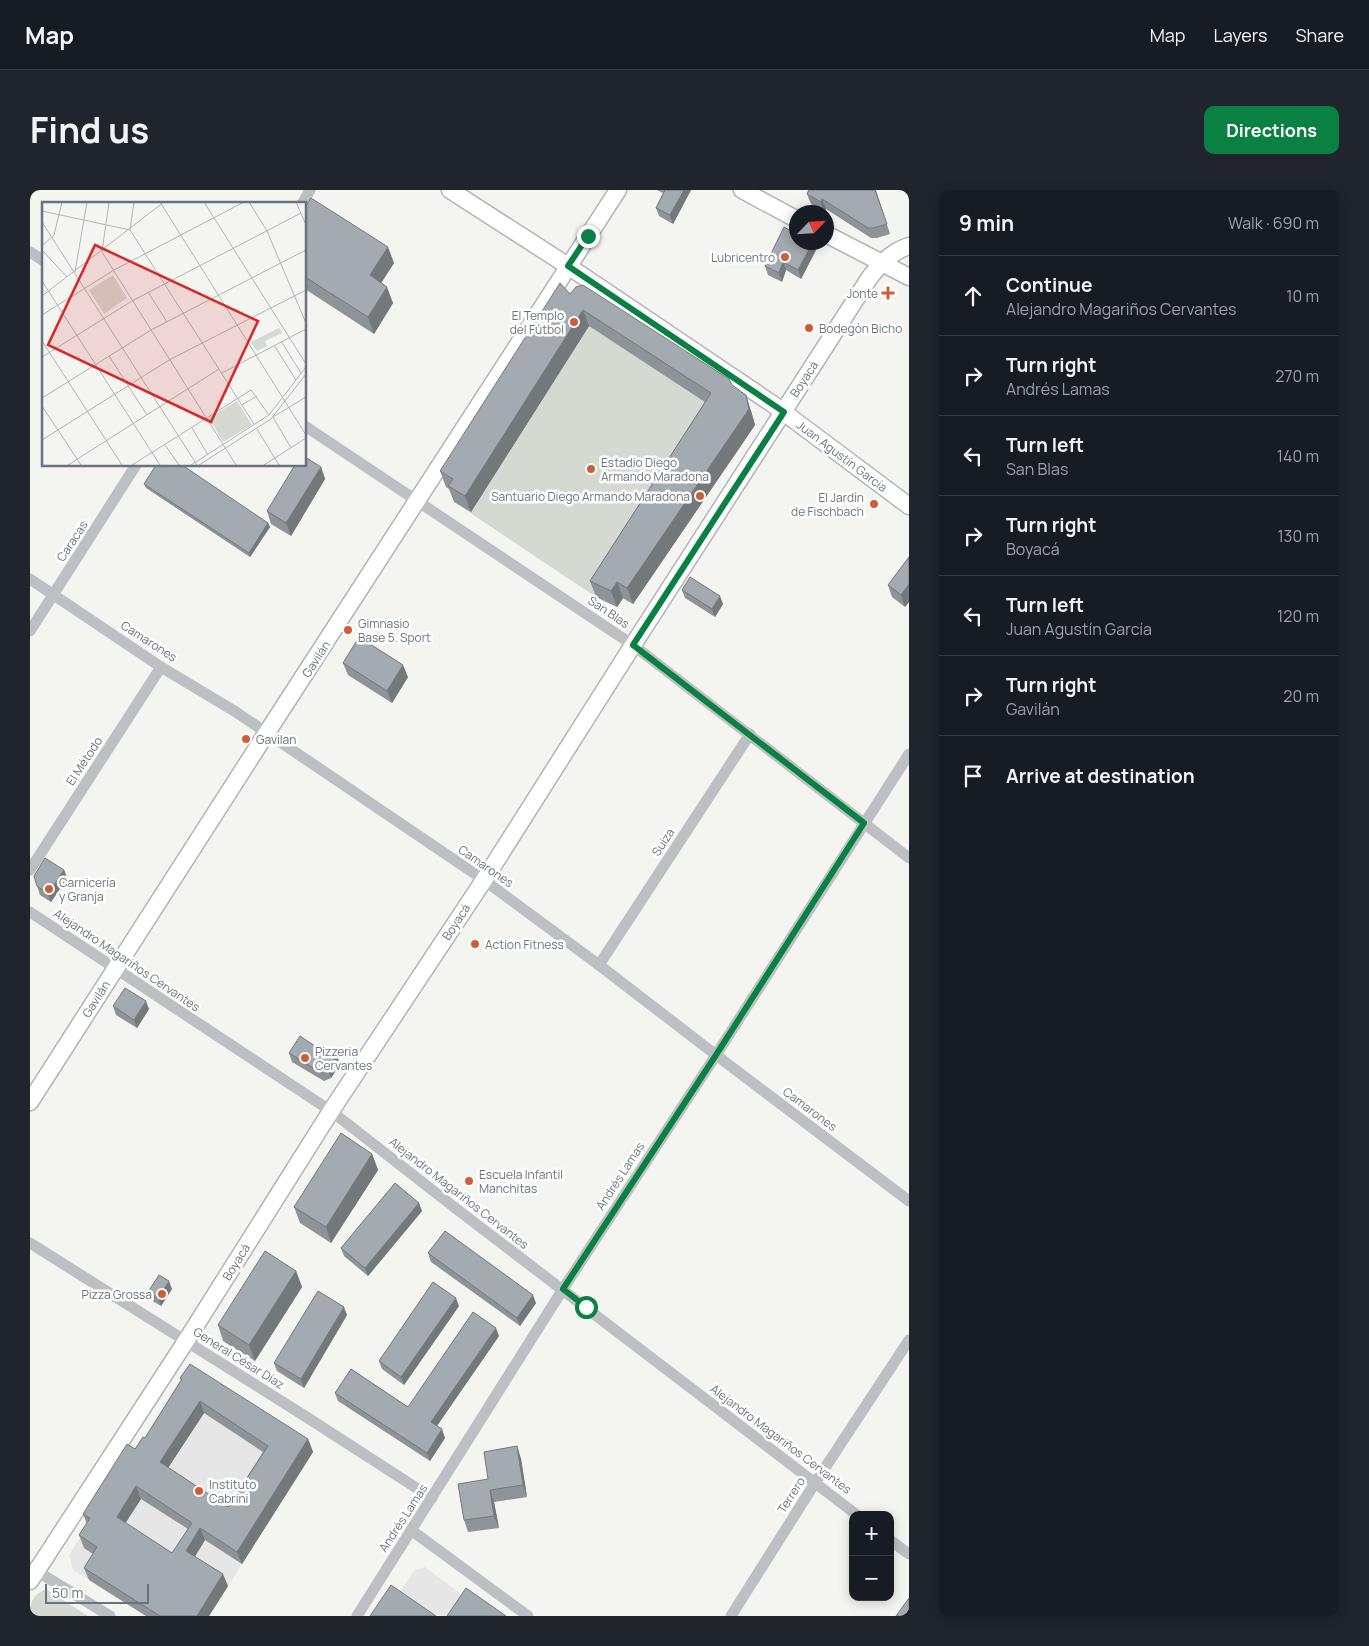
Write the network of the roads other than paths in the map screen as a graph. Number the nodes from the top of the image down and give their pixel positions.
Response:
1 (310, 190) edge
2 (450, 190) edge
3 (618, 190) edge
4 (742, 190) edge
5 (303, 202) edge
6 (789, 215) edge
7 (834, 238) edge
8 (909, 246) edge
9 (30, 252) edge
10 (42, 260) edge
11 (881, 263) junction
12 (568, 266) junction
13 (909, 277) edge
14 (784, 412) junction
15 (306, 427) edge
16 (135, 466) edge
17 (418, 502) junction
18 (909, 506) edge
19 (30, 579) edge
20 (54, 594) junction
21 (30, 631) edge
22 (633, 645) junction
23 (161, 667) junction
24 (266, 734) junction
25 (750, 734) junction
26 (909, 754) edge
27 (864, 823) junction
28 (909, 858) edge
29 (30, 870) edge
30 (484, 880) junction
31 (30, 912) edge
32 (598, 965) junction
33 (115, 969) junction
34 (716, 1055) junction
35 (30, 1102) edge
36 (331, 1111) junction
37 (909, 1201) edge
38 (30, 1243) edge
39 (563, 1289) junction
40 (909, 1340) edge
41 (186, 1341) junction
42 (816, 1483) junction
43 (432, 1498) junction
44 (852, 1511) edge
45 (411, 1530) junction
46 (894, 1543) edge
47 (909, 1554) edge
48 (32, 1573) edge
49 (110, 1616) edge
50 (357, 1616) edge
51 (528, 1616) edge
52 (731, 1616) edge

1 - 5 street
2 - 12 street, Juan Agustín García
3 - 12 street, Gavilán
4 - 6 street
7 - 11 street
8 - 11 street, Boyacá
9 - 10 street
11 - 13 street
11 - 14 street, Boyacá
12 - 14 street, Juan Agustín García
12 - 17 street, Gavilán
14 - 18 street, Juan Agustín García
14 - 22 street, Boyacá
15 - 17 street, San Blas
16 - 20 street, Caracas
17 - 22 street, San Blas
17 - 24 street, Gavilán
19 - 20 street, Camarones
20 - 21 street, Caracas
20 - 23 street, Camarones
22 - 25 street, San Blas
22 - 30 street, Boyacá
23 - 24 street, Camarones
23 - 29 street, El Método
24 - 30 street, Camarones
24 - 33 street, Gavilán
25 - 27 street, San Blas
25 - 32 street, Suiza
26 - 27 street, Andrés Lamas
27 - 28 street, San Blas
27 - 34 street, Andrés Lamas
30 - 32 street, Camarones
30 - 36 street, Boyacá
31 - 33 street, Alejandro Magariños Cervantes
32 - 34 street, Camarones
33 - 35 street, Gavilán
33 - 36 street, Alejandro Magariños Cervantes
34 - 37 street, Camarones
34 - 39 street, Andrés Lamas
36 - 39 street, Alejandro Magariños Cervantes
36 - 41 street, Boyacá
38 - 41 street, General César Díaz
39 - 42 street, Alejandro Magariños Cervantes
39 - 43 street, Andrés Lamas
40 - 42 street, Terrero
41 - 43 street, General César Díaz
41 - 48 street, Boyacá
42 - 44 street, Alejandro Magariños Cervantes
42 - 52 street, Terrero
43 - 45 street, Andrés Lamas
45 - 50 street, Andrés Lamas
45 - 51 street
46 - 47 street
48 - 49 street

